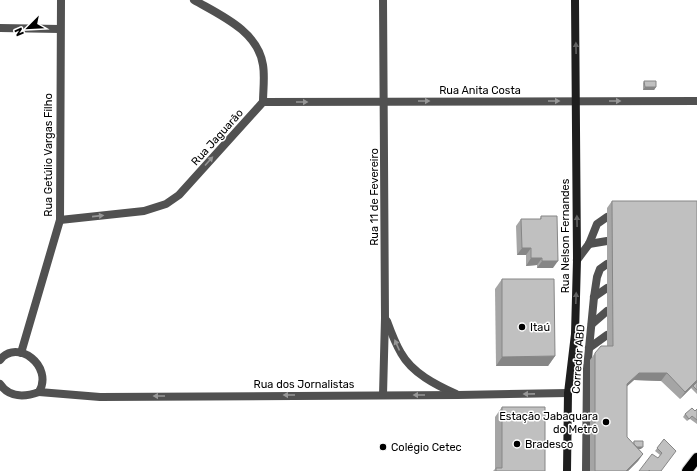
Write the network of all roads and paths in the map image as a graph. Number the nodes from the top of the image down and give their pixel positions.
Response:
1 (61, 0) edge
2 (194, 0) edge
3 (383, 0) edge
4 (575, 0) edge
5 (0, 28) edge
6 (60, 29) junction
7 (697, 101) edge
8 (263, 102) junction
9 (385, 102) junction
10 (576, 102) junction
11 (607, 217) dead end
12 (60, 220) junction
13 (607, 241) dead end
14 (588, 244) junction
15 (577, 260) junction
16 (607, 264) dead end
17 (607, 288) dead end
18 (594, 297) junction
19 (607, 311) dead end
20 (385, 318) junction
21 (592, 324) junction
22 (607, 335) dead end
23 (589, 348) junction
24 (21, 353) junction
25 (1, 356) edge
26 (0, 384) edge
27 (39, 392) junction
28 (568, 392) junction
29 (0, 395) edge
30 (13, 395) junction
31 (383, 395) junction
32 (458, 395) junction
33 (697, 458) edge
34 (567, 471) edge
35 (586, 471) edge
36 (687, 471) edge

1 - 6 street, Rua Getúlio Vargas Filho
2 - 8 street
3 - 9 street, Rua 11 de Fevereiro
10 -> 4 street, Rua Nelson Fernandes
5 - 6 street
6 - 12 street, Rua Getúlio Vargas Filho
10 -> 7 street, Rua Anita Costa
8 -> 9 street, Rua Anita Costa
12 -> 8 street, Rua Jaguarão
9 -> 10 street, Rua Anita Costa
9 - 20 street, Rua 11 de Fevereiro
15 -> 10 street, Rua Nelson Fernandes
11 - 14 street
12 - 24 street, Rua Getúlio Vargas Filho
13 - 14 street
14 - 15 street
28 -> 15 street, Rua Nelson Fernandes
16 - 18 street, Corredor ABD
17 - 18 street
18 - 21 street, Corredor ABD
19 - 21 street
20 - 31 street, Rua 11 de Fevereiro
32 -> 20 street
21 - 23 street, Corredor ABD
22 - 23 street
23 - 35 street, Corredor ABD
24 - 25 street
24 - 27 street
26 - 30 street
27 - 30 street, Rua dos Jornalistas
31 -> 27 street, Rua dos Jornalistas
28 -> 32 street, Rua dos Jornalistas
28 - 34 street, Rua Nelson Fernandes
29 - 30 street, Rua dos Jornalistas
32 -> 31 street, Rua dos Jornalistas
33 - 36 main road

